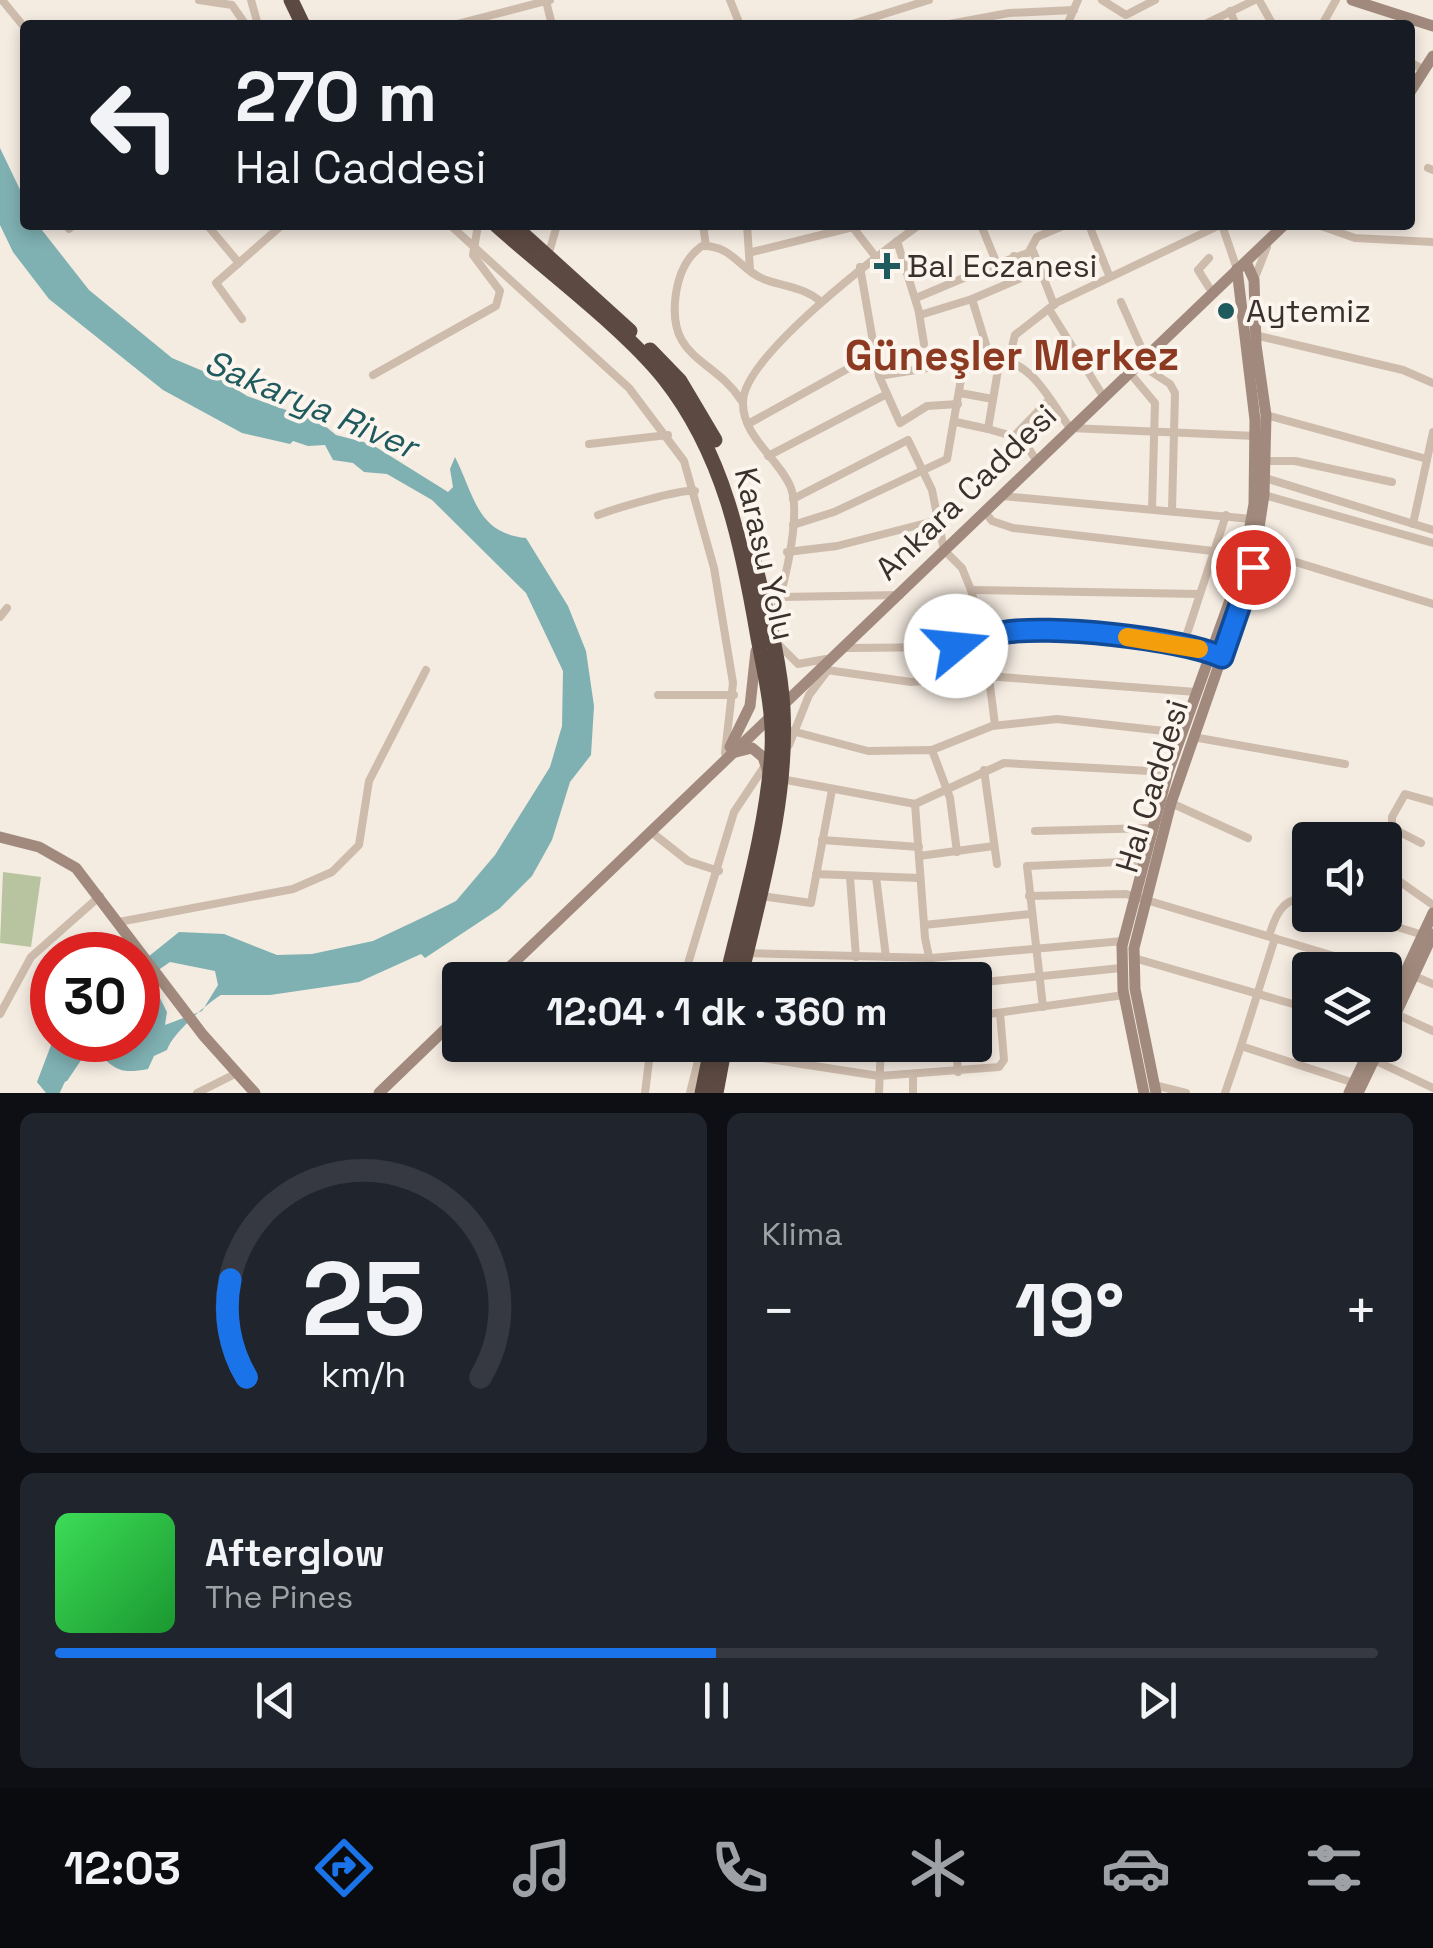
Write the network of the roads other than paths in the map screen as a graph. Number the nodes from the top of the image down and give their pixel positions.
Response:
1 (2, 0) edge
2 (198, 0) edge
3 (548, 0) edge
4 (929, 0) edge
5 (1078, 0) edge
6 (1102, 0) edge
7 (1257, 0) edge
8 (1150, 1) edge
9 (1357, 1) edge
10 (524, 2) edge
11 (1230, 11) junction
12 (242, 20) edge
13 (468, 20) edge
14 (866, 20) edge
15 (972, 20) edge
16 (1073, 20) edge
17 (1213, 20) edge
18 (1234, 20) edge
19 (1415, 20) edge
20 (20, 22) edge
21 (1433, 56) edge
22 (1415, 65) edge
23 (1424, 70) junction
24 (1415, 84) edge
25 (211, 230) edge
26 (265, 230) edge
27 (276, 230) edge
28 (455, 230) edge
29 (477, 230) edge
30 (502, 230) edge
31 (519, 230) edge
32 (556, 230) edge
33 (704, 230) edge
34 (749, 230) edge
35 (837, 230) edge
36 (855, 230) edge
37 (912, 230) edge
38 (983, 230) edge
39 (1054, 230) edge
40 (1091, 230) edge
41 (1210, 230) edge
42 (1223, 230) edge
43 (1278, 230) edge
44 (1332, 230) edge
45 (270, 235) junction
46 (1273, 235) junction
47 (896, 242) junction
48 (1433, 242) edge
49 (706, 246) junction
50 (474, 248) junction
51 (1030, 250) junction
52 (752, 252) junction
53 (548, 256) junction
54 (875, 256) junction
55 (1014, 256) junction
56 (1208, 258) dead end
57 (239, 263) junction
58 (997, 264) junction
59 (1242, 265) junction
60 (860, 267) junction
61 (750, 269) junction
62 (1109, 274) junction
63 (1254, 280) junction
64 (1212, 292) junction
65 (916, 298) junction
66 (972, 300) junction
67 (820, 301) junction
68 (1121, 302) dead end
69 (1052, 307) junction
70 (919, 314) junction
71 (242, 318) dead end
72 (1255, 335) junction
73 (924, 344) dead end
74 (876, 353) junction
75 (1000, 358) junction
76 (964, 362) junction
77 (1137, 363) junction
78 (373, 375) dead end
79 (879, 376) junction
80 (1433, 383) edge
81 (960, 393) junction
82 (887, 394) junction
83 (1103, 396) junction
84 (993, 399) junction
85 (1049, 400) junction
86 (742, 402) junction
87 (958, 404) junction
88 (1266, 415) junction
89 (956, 422) junction
90 (748, 424) junction
91 (1070, 428) junction
92 (988, 429) junction
93 (1157, 431) junction
94 (1175, 432) junction
95 (1433, 432) edge
96 (668, 435) junction
97 (1016, 435) junction
98 (1256, 436) junction
99 (588, 444) dead end
100 (768, 456) junction
101 (1427, 459) junction
102 (1266, 461) junction
103 (1037, 462) junction
104 (924, 473) junction
105 (1265, 478) junction
106 (1392, 482) dead end
107 (695, 491) junction
108 (1264, 495) junction
109 (1001, 496) junction
110 (792, 499) junction
111 (1152, 509) junction
112 (1172, 510) junction
113 (985, 512) junction
114 (598, 514) dead end
115 (1226, 515) junction
116 (1252, 519) junction
117 (938, 520) junction
118 (1413, 524) junction
119 (793, 525) junction
120 (1433, 530) edge
121 (1433, 543) edge
122 (944, 550) junction
123 (1213, 550) junction
124 (1256, 550) junction
125 (788, 552) junction
126 (972, 590) junction
127 (1199, 594) junction
128 (900, 595) junction
129 (781, 596) junction
130 (752, 602) junction
131 (1433, 604) edge
132 (8, 608) dead end
133 (0, 617) edge
134 (771, 631) junction
135 (984, 638) junction
136 (1184, 646) junction
137 (842, 651) junction
138 (1217, 654) junction
139 (426, 670) dead end
140 (827, 670) junction
141 (987, 676) junction
142 (1196, 692) junction
143 (658, 695) dead end
144 (734, 696) junction
145 (777, 710) junction
146 (995, 725) junction
147 (792, 731) junction
148 (1187, 735) junction
149 (932, 750) junction
150 (725, 753) junction
151 (1345, 764) dead end
152 (716, 766) junction
153 (984, 770) junction
154 (1168, 772) junction
155 (772, 773) junction
156 (946, 788) junction
157 (832, 790) junction
158 (1433, 802) edge
159 (1171, 803) junction
160 (914, 804) junction
161 (1152, 828) junction
162 (650, 830) junction
163 (1035, 831) dead end
164 (0, 837) edge
165 (1248, 838) dead end
166 (822, 840) junction
167 (1420, 843) dead end
168 (994, 846) junction
169 (919, 852) junction
170 (957, 852) junction
171 (1145, 861) junction
172 (997, 864) dead end
173 (719, 871) junction
174 (816, 874) junction
175 (850, 877) junction
176 (876, 877) junction
177 (919, 878) junction
178 (1402, 883) edge
179 (100, 896) junction
180 (759, 896) junction
181 (1030, 896) junction
182 (1141, 898) junction
183 (1292, 899) edge
184 (1433, 904) edge
185 (1433, 913) edge
186 (1031, 914) junction
187 (119, 922) junction
188 (924, 925) junction
189 (1402, 927) edge
190 (1428, 935) edge
191 (1272, 937) junction
192 (1124, 942) junction
193 (1034, 946) junction
194 (1322, 952) edge
195 (746, 953) junction
196 (856, 956) junction
197 (886, 957) junction
198 (931, 958) junction
199 (1134, 958) junction
200 (514, 962) edge
201 (690, 962) edge
202 (727, 962) edge
203 (744, 962) edge
204 (932, 962) edge
205 (1121, 968) junction
206 (1402, 975) edge
207 (1038, 976) junction
208 (1408, 976) junction
209 (992, 981) edge
210 (1433, 984) edge
211 (1402, 989) edge
212 (1258, 994) junction
213 (1124, 995) junction
214 (1292, 1004) edge
215 (1043, 1007) junction
216 (1000, 1012) junction
217 (992, 1013) edge
218 (0, 1014) edge
219 (1402, 1019) edge
220 (1433, 1031) edge
221 (442, 1033) edge
222 (1241, 1046) junction
223 (650, 1062) edge
224 (698, 1062) edge
225 (714, 1062) edge
226 (719, 1062) edge
227 (802, 1062) edge
228 (880, 1062) edge
229 (957, 1062) edge
230 (1365, 1062) edge
231 (1373, 1062) edge
232 (1378, 1062) edge
233 (958, 1072) junction
234 (235, 1074) junction
235 (913, 1074) junction
236 (879, 1076) junction
237 (1433, 1088) edge
238 (1151, 1090) edge
239 (1354, 1090) edge
240 (383, 1091) edge
241 (198, 1093) edge
242 (254, 1093) edge
243 (645, 1093) edge
244 (690, 1093) edge
245 (702, 1093) edge
246 (716, 1093) edge
247 (878, 1093) edge
248 (914, 1093) edge
249 (1186, 1093) edge
250 (1225, 1093) edge

1 - 20 street
2 - 12 street
3 - 10 street
4 - 14 street
5 - 16 street
6 - 8 street
7 - 11 street
9 - 19 street
10 - 13 street
11 - 17 street
11 - 18 street
15 - 16 street
21 - 23 street
22 - 23 street
23 - 24 street
25 - 57 street
26 - 45 street
27 - 45 street
28 - 50 street
29 - 50 street
30 - 130 highway, Karasu Yolu
31 - 53 highway, Karasu Yolu
32 - 53 street
33 - 49 street
34 - 52 street
35 - 52 street
36 - 54 street
37 - 47 street
38 - 58 street
39 - 51 street
40 - 62 street
41 - 62 street
42 - 59 street
43 - 46 street, Ankara Caddesi
44 - 48 street
45 - 57 street
46 - 59 street, Ankara Caddesi
46 - 63 street
47 - 54 street
47 - 65 street
49 - 61 street
49 - 86 street
50 - 78 street
50 - 96 street
51 - 55 street
51 - 69 street
52 - 61 street
53 - 134 highway, Karasu Yolu
54 - 60 street
55 - 58 street
55 - 66 street
56 - 64 street
57 - 71 street
58 - 65 street
59 - 63 street, Hal Caddesi
59 - 64 street, Ankara Caddesi
59 - 98 street, Hal Caddesi
60 - 67 street
60 - 74 street
61 - 67 street
62 - 69 street
63 - 72 street, Hal Caddesi
64 - 77 street, Ankara Caddesi
65 - 70 street
66 - 70 street
66 - 75 street
67 - 86 street
68 - 77 street
69 - 75 street
69 - 83 street
70 - 73 street
72 - 80 street
72 - 88 street, Hal Caddesi
74 - 79 street
74 - 90 street
75 - 76 street
75 - 84 street
75 - 85 street
76 - 79 street
76 - 81 street
77 - 83 street, Ankara Caddesi
77 - 93 street
77 - 94 street
79 - 82 street
81 - 84 street
81 - 87 street
82 - 87 street
82 - 100 street
83 - 91 street, Ankara Caddesi
84 - 92 street
85 - 91 street
85 - 97 street
86 - 90 street
87 - 89 street
88 - 101 street
88 - 102 street, Hal Caddesi
89 - 92 street
89 - 104 street
90 - 100 street
91 - 93 street
91 - 103 street, Ankara Caddesi
92 - 97 street
93 - 94 street
93 - 111 street
94 - 98 street
94 - 112 street
95 - 101 street
96 - 99 street
96 - 107 street
97 - 103 street
98 - 116 street, Hal Caddesi
100 - 110 street
101 - 118 street
102 - 105 street, Hal Caddesi
102 - 106 street
103 - 109 street, Ankara Caddesi
104 - 110 street
104 - 117 street
104 - 119 street
105 - 108 street, Hal Caddesi
105 - 118 street
107 - 114 street
107 - 144 street
108 - 121 street
108 - 124 street, Hal Caddesi
109 - 111 street
109 - 113 street, Ankara Caddesi
110 - 119 street
111 - 112 street
112 - 115 street
113 - 122 street, Ankara Caddesi
113 - 123 street
115 - 116 street
115 - 123 street
116 - 138 street, Hal Caddesi
117 - 122 street
117 - 125 street
118 - 120 street
119 - 125 street
122 - 126 street
122 - 128 street, Ankara Caddesi
123 - 127 street
124 - 131 street
124 - 138 street, Hal Caddesi
125 - 129 street
126 - 127 street
126 - 135 street
127 - 136 street
128 - 129 street
128 - 137 street, Ankara Caddesi
129 - 134 street
130 - 145 highway, Karasu Yolu
130 - 150 street
132 - 133 street
134 - 137 street
134 - 145 highway, Karasu Yolu
135 - 136 street
135 - 137 street
135 - 141 street
136 - 138 street
137 - 140 street
137 - 145 street, Ankara Caddesi
138 - 142 street, Hal Caddesi
138 - 148 street, Hal Caddesi
139 - 187 street
140 - 141 street
140 - 147 street
141 - 142 street
141 - 146 street
142 - 148 street, Hal Caddesi
143 - 144 street
144 - 150 street
145 - 152 street, Ankara Caddesi
145 - 155 highway, Karasu Yolu
146 - 148 street
146 - 149 street
147 - 149 street
147 - 155 street
148 - 151 street
148 - 154 street, Hal Caddesi
148 - 159 street, Hal Caddesi
149 - 156 street
150 - 152 street
152 - 155 street
152 - 162 street
153 - 154 street
153 - 156 street
153 - 168 street
154 - 161 street, Hal Caddesi
155 - 157 street
155 - 173 street
155 - 180 highway, Karasu Yolu
155 - 202 highway, Karasu Yolu
156 - 160 street
156 - 170 street
157 - 160 street
157 - 166 street
158 - 167 street
159 - 165 street
159 - 182 street, Hal Caddesi
160 - 169 street
161 - 163 street
161 - 171 street, Hal Caddesi
162 - 173 street
162 - 200 street
164 - 179 street
166 - 169 street
166 - 174 street
168 - 170 street
168 - 172 street
169 - 170 street
169 - 177 street
171 - 181 street
171 - 182 street, Hal Caddesi
173 - 201 street
174 - 175 street
174 - 180 street
175 - 176 street
175 - 196 street
176 - 177 street
176 - 197 street
177 - 188 street
178 - 184 street
179 - 187 street
179 - 218 street
180 - 195 highway, Karasu Yolu
181 - 182 street
181 - 186 street
182 - 191 street
182 - 192 street, Hal Caddesi
182 - 199 street, Hal Caddesi
183 - 191 street
185 - 190 street
186 - 188 street
186 - 193 street
187 - 234 street
188 - 198 street
189 - 190 street
190 - 208 street
191 - 194 street
191 - 212 street
192 - 193 street
192 - 205 street, Hal Caddesi
193 - 198 street
193 - 207 street
195 - 196 street
195 - 203 highway, Karasu Yolu
196 - 197 street
197 - 198 street
198 - 204 street
199 - 212 street
199 - 238 street, Hal Caddesi
205 - 207 street
205 - 213 street, Hal Caddesi
206 - 208 street
207 - 209 street
207 - 215 street
208 - 210 street
208 - 211 street
212 - 214 street
212 - 222 street
213 - 215 street
213 - 238 street, Hal Caddesi
215 - 216 street
216 - 217 street
216 - 233 street
219 - 220 street
221 - 240 street
222 - 239 street
222 - 250 street
223 - 243 street
224 - 244 street
225 - 245 highway
226 - 246 highway
227 - 236 street
228 - 236 street
229 - 233 street
230 - 239 street
231 - 239 street
232 - 237 street
233 - 235 street
234 - 241 street
234 - 242 street
235 - 236 street
235 - 248 street
236 - 247 street
238 - 249 street

